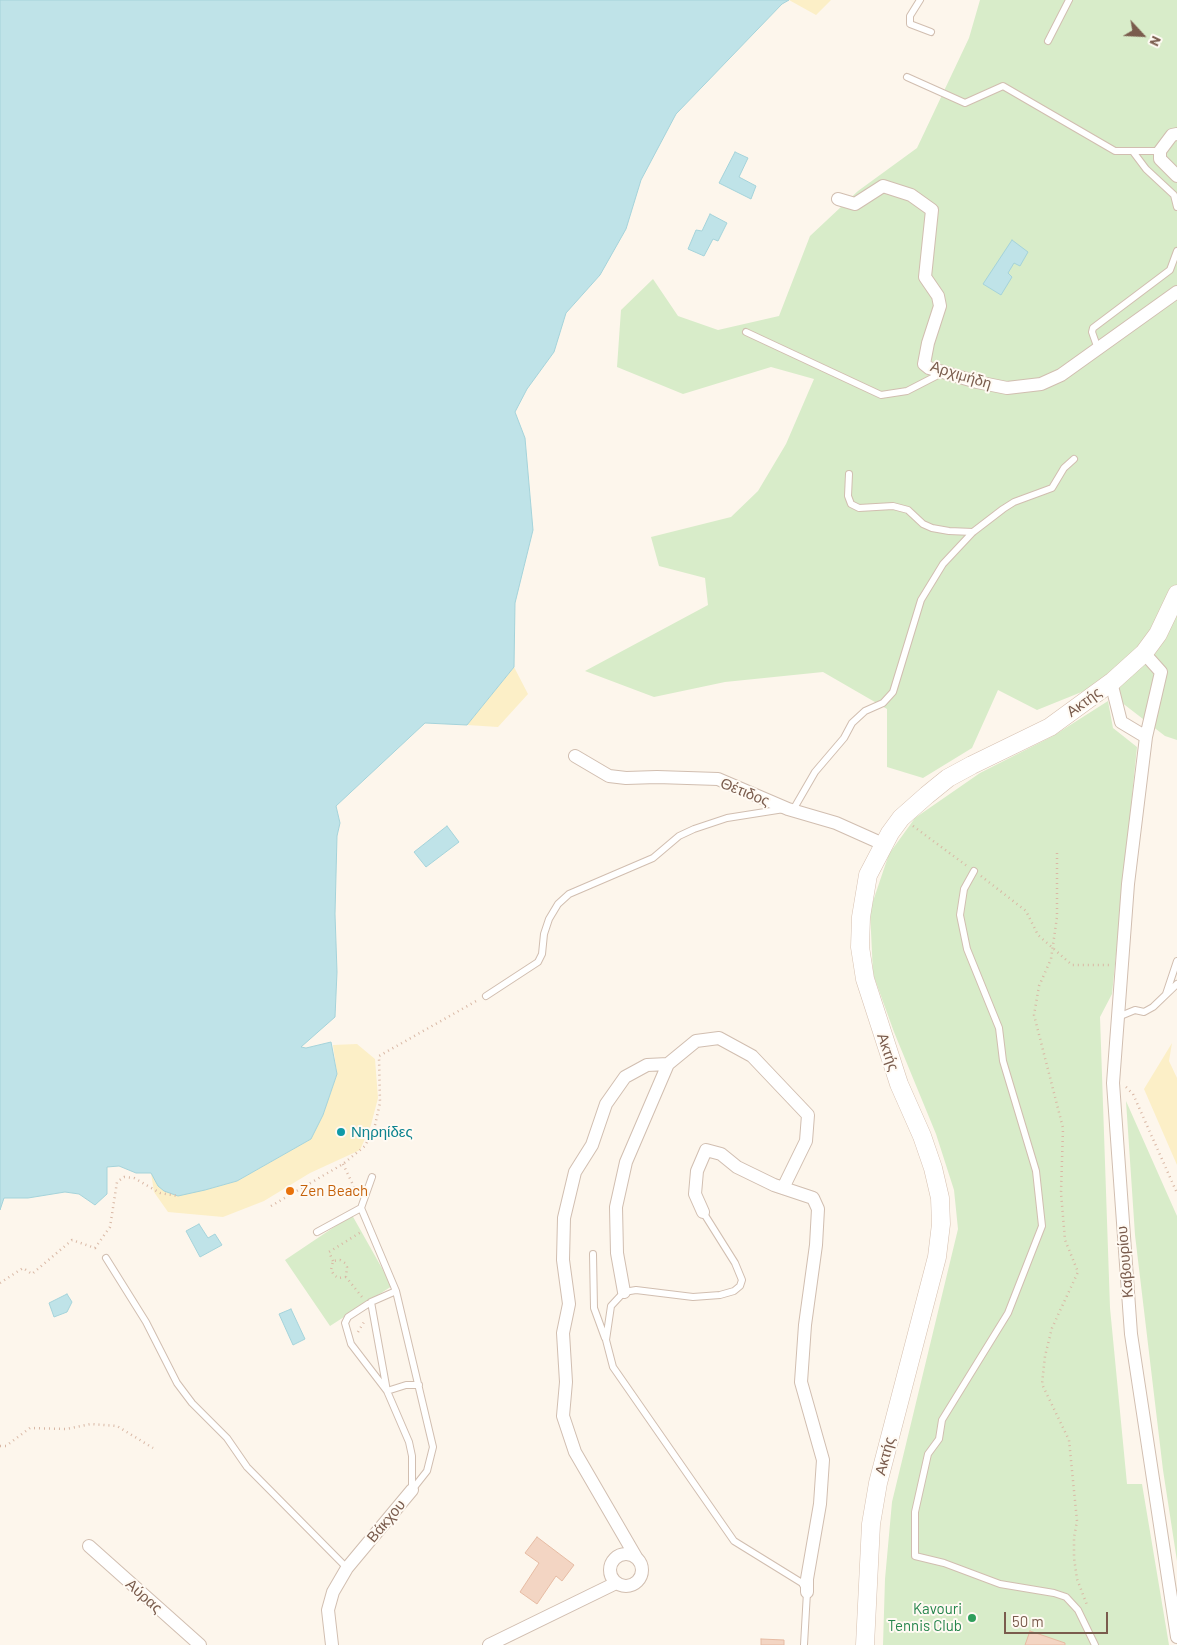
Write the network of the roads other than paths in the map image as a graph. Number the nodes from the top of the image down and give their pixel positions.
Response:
1 (920, 0) edge
2 (1069, 0) edge
3 (931, 32) dead end
4 (1048, 41) dead end
5 (907, 77) dead end
6 (1177, 134) edge
7 (1160, 151) junction
8 (1134, 153) junction
9 (1177, 176) edge
10 (838, 199) dead end
11 (1177, 207) edge
12 (1177, 251) edge
13 (1177, 292) edge
14 (746, 332) dead end
15 (1098, 349) junction
16 (945, 372) junction
17 (1074, 459) dead end
18 (849, 474) dead end
19 (973, 532) junction
20 (1177, 594) edge
21 (1144, 653) junction
22 (1111, 682) junction
23 (1146, 737) junction
24 (575, 756) dead end
25 (791, 809) junction
26 (883, 844) junction
27 (974, 871) road end
28 (1177, 961) edge
29 (1177, 984) edge
30 (486, 996) road end
31 (1165, 997) junction
32 (1117, 1018) junction
33 (668, 1064) junction
34 (372, 1177) dead end
35 (783, 1188) junction
36 (361, 1208) junction
37 (703, 1212) joint
38 (317, 1232) dead end
39 (593, 1254) dead end
40 (106, 1258) dead end
41 (396, 1291) junction
42 (624, 1292) junction
43 (369, 1303) junction
44 (606, 1340) junction
45 (419, 1385) junction
46 (387, 1391) junction
47 (412, 1490) junction
48 (89, 1546) dead end
49 (636, 1557) junction
50 (346, 1568) junction
51 (616, 1582) junction
52 (807, 1592) junction
53 (1177, 1637) edge
54 (200, 1645) edge
55 (332, 1645) edge
56 (489, 1645) edge
57 (804, 1645) edge
58 (864, 1645) edge
59 (1095, 1645) edge

1 - 3 lane
2 - 4 lane
5 - 8 lane
6 - 7 street
7 - 8 lane
7 - 9 street
8 - 11 lane
10 - 16 street, Αρχιμήδη
12 - 15 lane
13 - 15 street, Αρχιμήδη
14 - 16 lane
15 - 16 street, Αρχιμήδη
17 - 19 lane
18 - 19 lane
19 - 25 lane
20 - 21 street, Ακτής
21 - 22 street, Ακτής
21 - 23 street, Καβουρίου
22 - 23 street
22 - 26 street, Ακτής
23 - 32 street, Καβουρίου
24 - 25 street, Θέτιδος
25 - 26 street, Θέτιδος
25 - 30 lane
26 - 58 street, Ακτής
27 - 59 lane
28 - 31 lane
29 - 31 lane
31 - 32 lane
32 - 53 street, Καβουρίου
33 - 35 street
33 - 42 street
33 - 49 street
34 - 36 lane
35 - 37 street
35 - 52 street
36 - 38 lane
36 - 41 lane
37 - 42 lane
39 - 44 lane
40 - 50 lane
41 - 43 lane
41 - 45 lane
42 - 44 lane
43 - 46 lane
43 - 46 lane, Βάκχου
44 - 52 lane
45 - 46 lane
45 - 47 lane
46 - 47 lane, Βάκχου
47 - 50 street, Βάκχου
48 - 54 street, Αύρας
49 - 51 street
49 - 51 street
50 - 55 street, Βάκχου
51 - 56 street
52 - 57 lane

